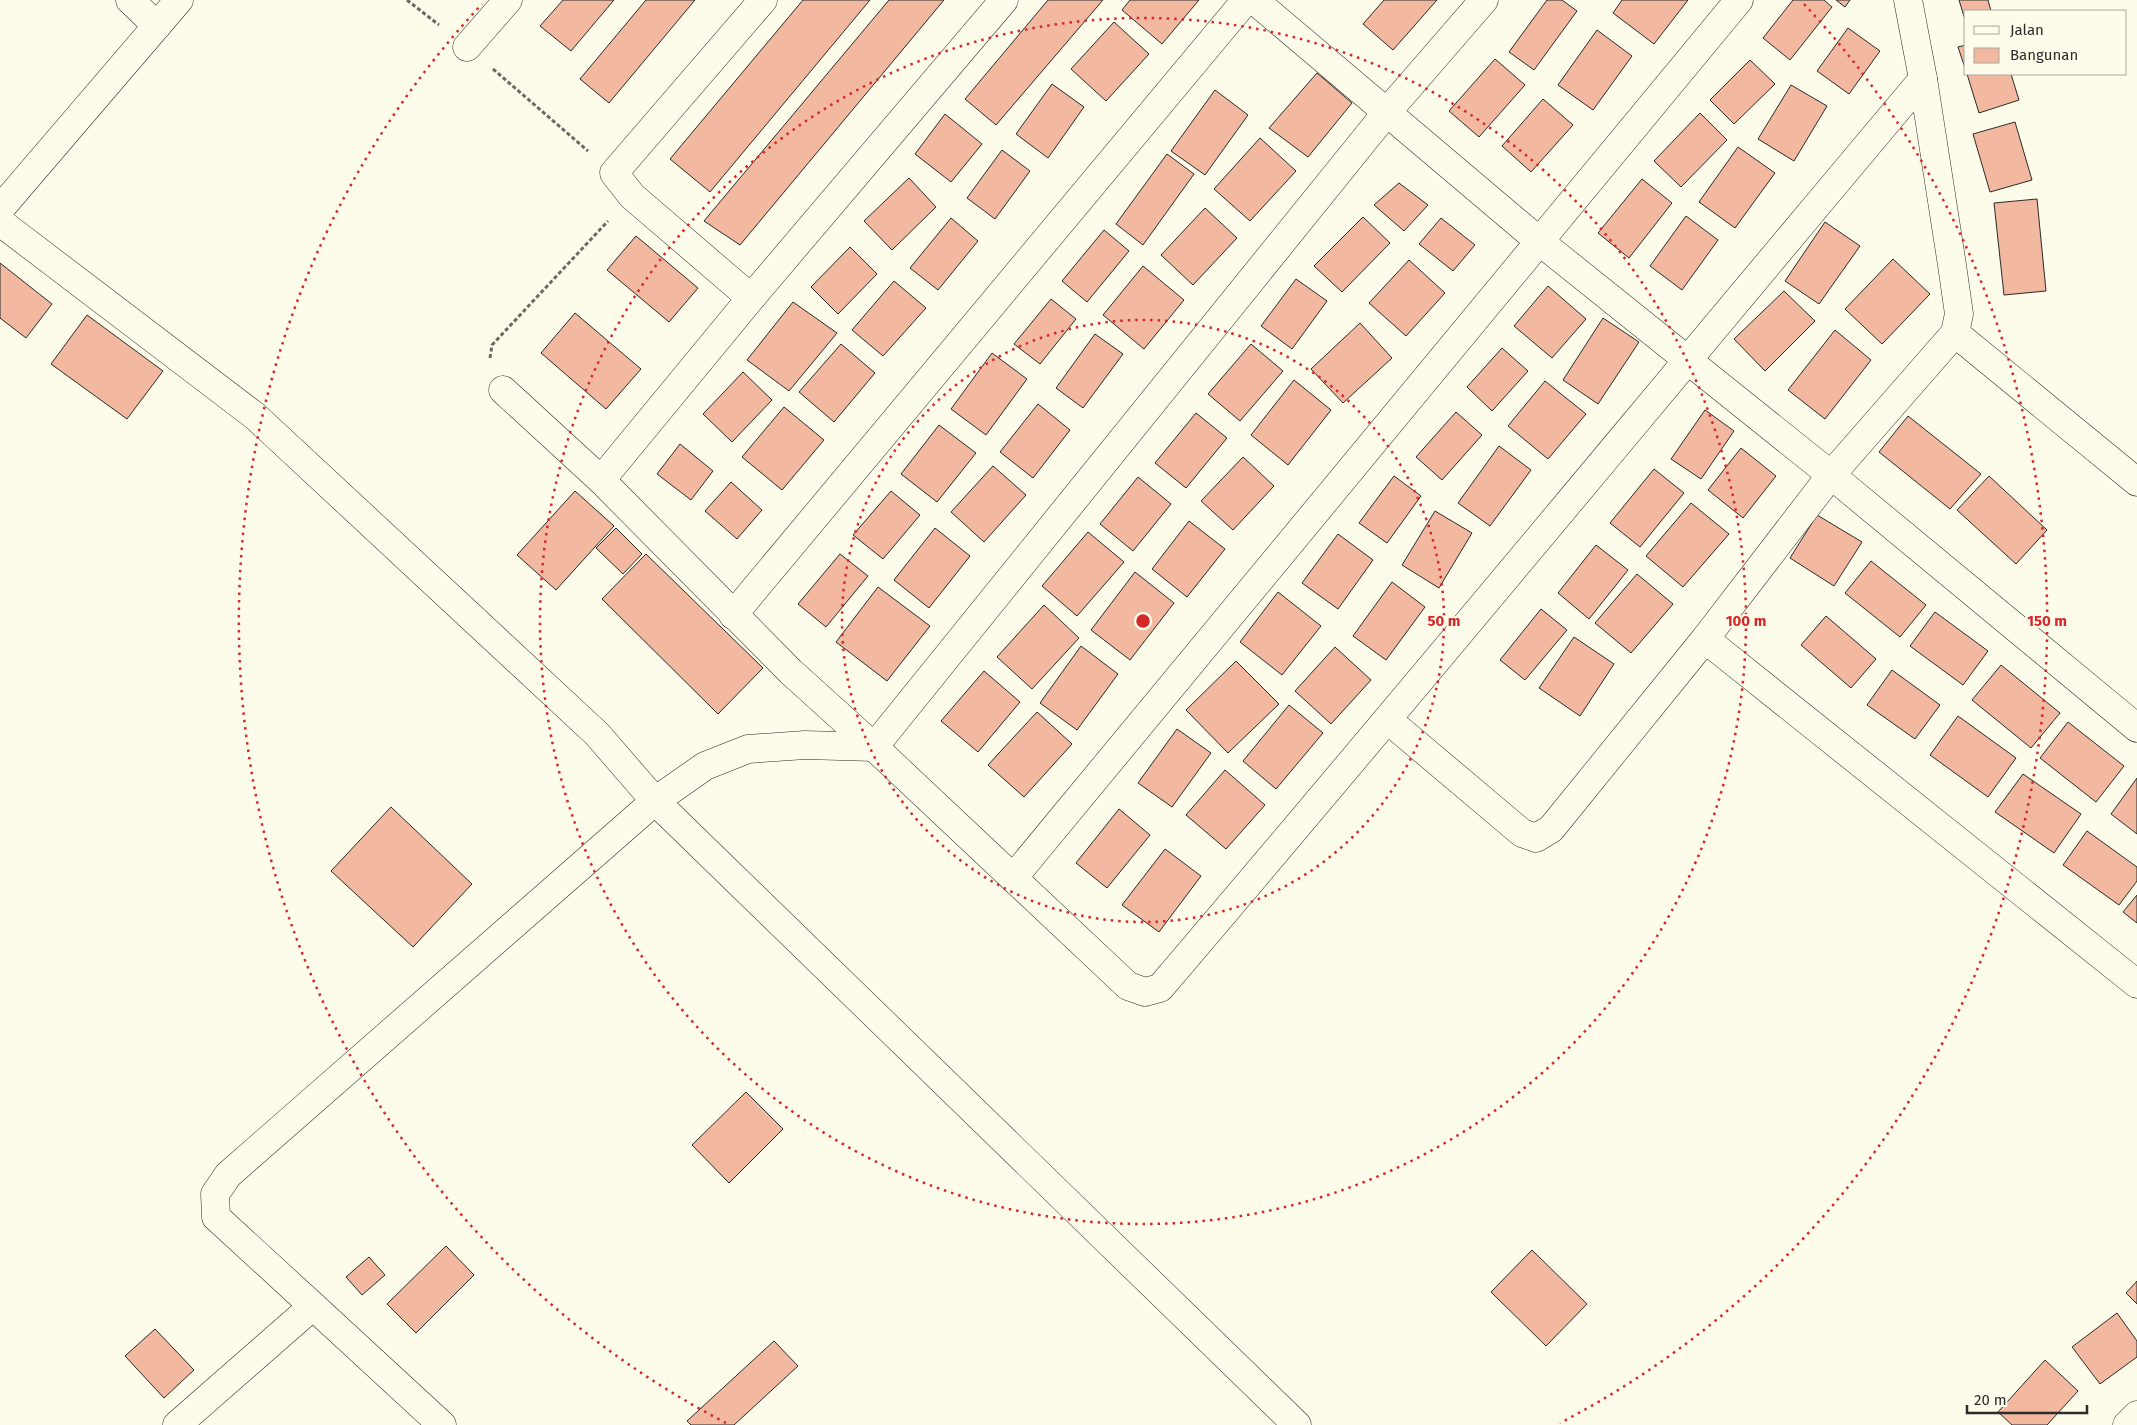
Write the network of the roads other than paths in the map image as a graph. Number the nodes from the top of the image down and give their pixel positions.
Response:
1 (130, 0) edge
2 (178, 0) edge
3 (508, 0) edge
4 (762, 0) edge
5 (1004, 0) edge
6 (1246, 0) edge
7 (1254, 0) edge
8 (1484, 0) edge
9 (1739, 0) edge
10 (1908, 0) edge
11 (157, 26) junction
12 (467, 47) road end
13 (1923, 79) junction
14 (1387, 112) junction
15 (0, 210) edge
16 (0, 222) edge
17 (1539, 241) junction
18 (751, 298) junction
19 (1956, 333) junction
20 (1686, 360) junction
21 (503, 390) road end
22 (1831, 474) junction
23 (601, 480) junction
24 (2137, 482) edge
25 (733, 615) junction
26 (1705, 639) junction
27 (1388, 720) junction
28 (2137, 728) edge
29 (874, 747) junction
30 (655, 801) junction
31 (1013, 878) junction
32 (2137, 984) edge
33 (313, 1306) junction
34 (2137, 1415) edge
35 (177, 1425) edge
36 (442, 1425) edge
37 (1296, 1425) edge
38 (2127, 1425) edge

1 - 11 street
2 - 11 street
3 - 12 street
4 - 18 street
5 - 18 street
6 - 25 street
7 - 14 street
8 - 14 street
9 - 17 street
10 - 13 street
11 - 15 street
13 - 19 street
13 - 20 street
14 - 17 street
14 - 29 street
16 - 30 street
17 - 20 street
17 - 31 street
18 - 23 street
19 - 22 street
19 - 24 street
20 - 22 street
20 - 27 street
21 - 23 street
22 - 26 street
22 - 28 street
23 - 25 street
25 - 29 street
26 - 27 street
26 - 32 street
27 - 31 street
29 - 30 street
29 - 31 street
30 - 33 street
30 - 37 street
33 - 35 street
33 - 36 street
34 - 38 street

